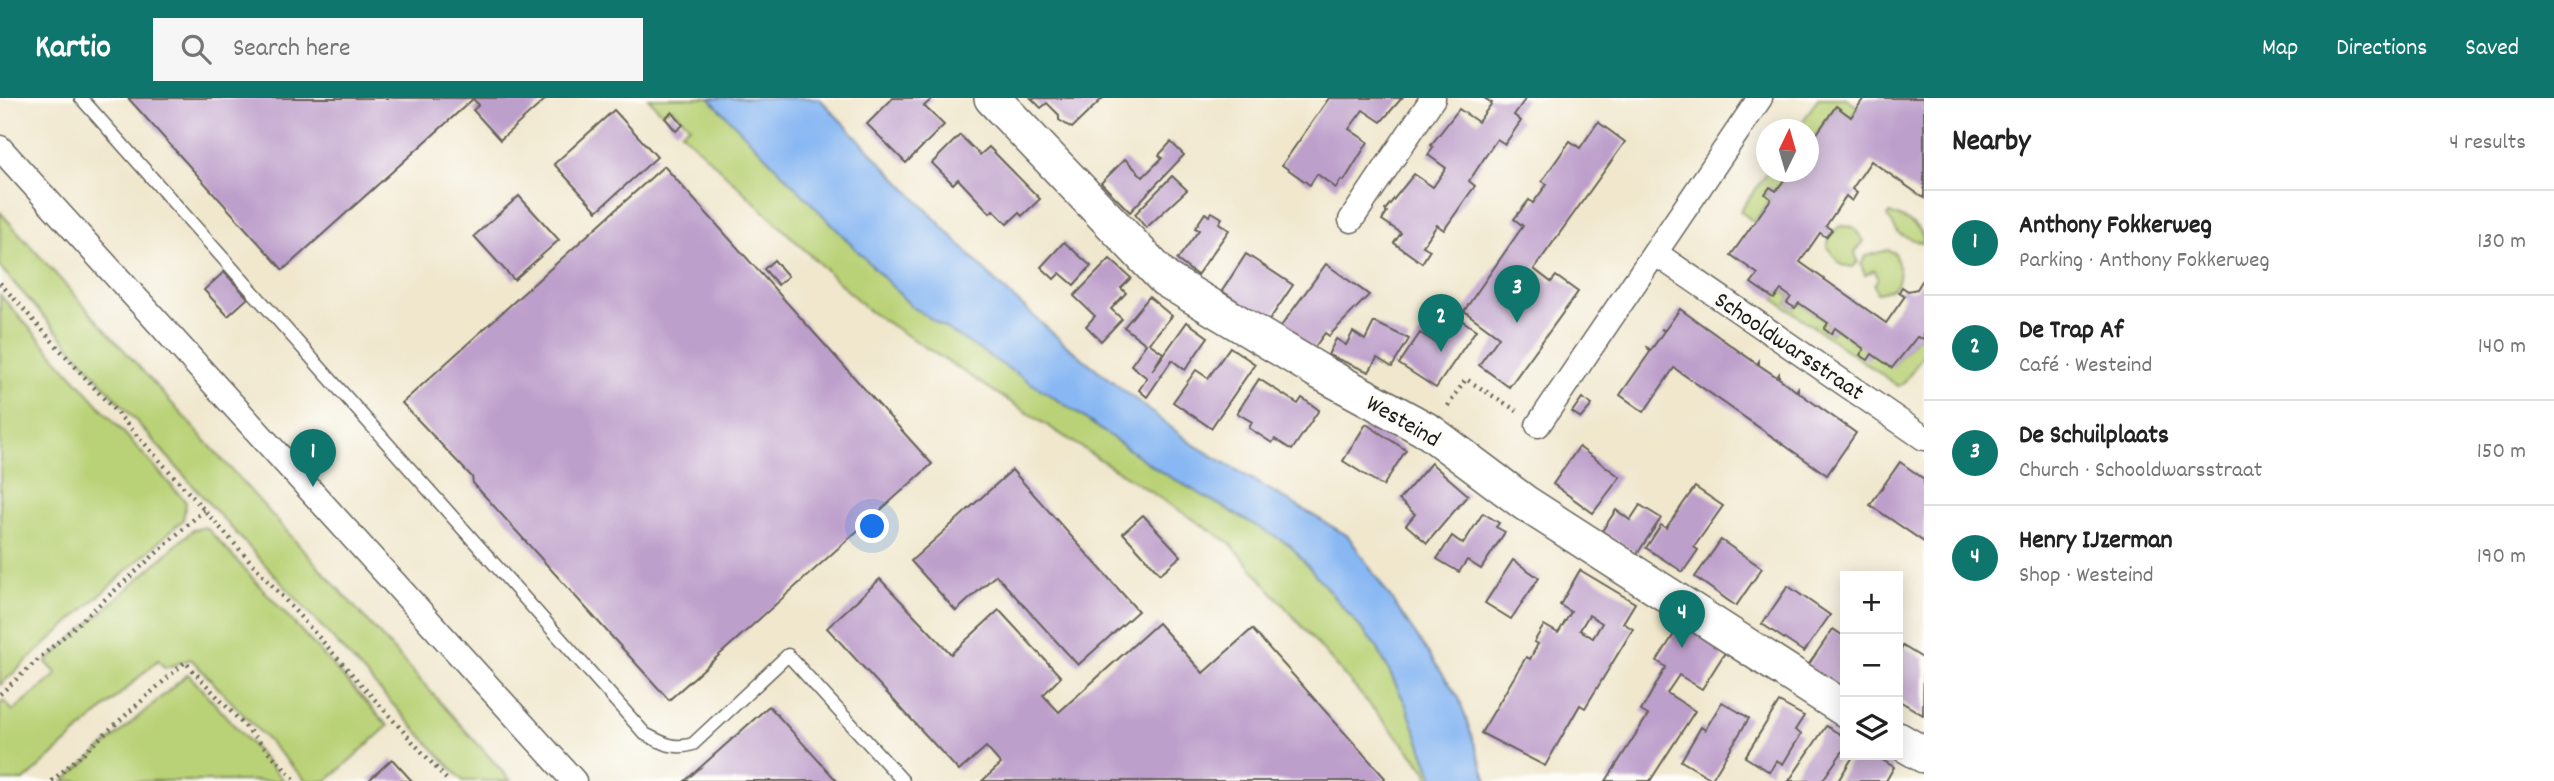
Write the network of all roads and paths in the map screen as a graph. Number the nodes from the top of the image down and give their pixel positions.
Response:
1 (81, 98) edge
2 (992, 98) edge
3 (1433, 98) edge
4 (1760, 98) edge
5 (0, 148) edge
6 (1351, 220) dead end
7 (1655, 253) junction
8 (0, 283) edge
9 (1466, 379) dead end
10 (1538, 425) joint
11 (1924, 438) edge
12 (204, 510) junction
13 (0, 694) edge
14 (1840, 706) edge
15 (1903, 743) edge
16 (1924, 755) edge
17 (52, 781) edge
18 (296, 781) edge
19 (448, 781) edge
20 (574, 781) edge
21 (903, 781) edge

1 - 21 lane
2 - 14 street, Westeind
3 - 6 street
4 - 7 street
5 - 20 street
7 - 10 street
7 - 11 street, Schooldwarsstraat
8 - 12 path
9 - 10 path
12 - 13 path
12 - 19 path
15 - 16 street
17 - 18 path

